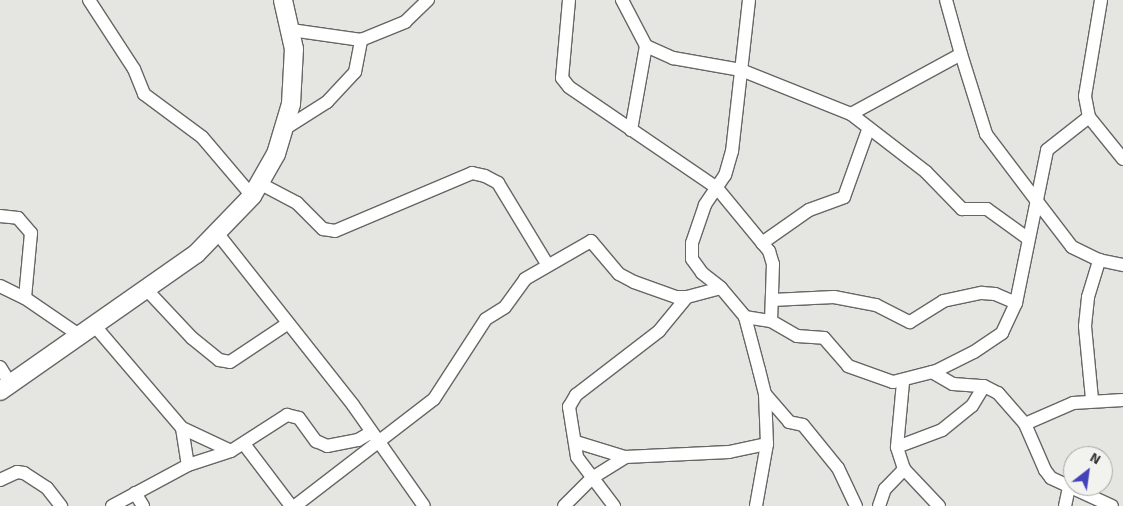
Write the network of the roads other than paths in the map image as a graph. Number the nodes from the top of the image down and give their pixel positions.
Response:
1 (89, 0) edge
2 (283, 0) edge
3 (428, 0) edge
4 (569, 0) edge
5 (622, 0) edge
6 (749, 0) edge
7 (946, 0) edge
8 (1101, 0) edge
9 (291, 30) junction
10 (361, 40) junction
11 (646, 46) junction
12 (960, 54) junction
13 (741, 70) junction
14 (851, 114) junction
15 (1089, 117) junction
16 (286, 128) junction
17 (631, 130) junction
18 (868, 130) junction
19 (1123, 159) edge
20 (717, 188) junction
21 (256, 190) junction
22 (1036, 200) junction
23 (0, 216) edge
24 (218, 234) junction
25 (1027, 238) junction
26 (762, 243) junction
27 (1099, 260) junction
28 (547, 264) junction
29 (1123, 265) edge
30 (0, 286) edge
31 (721, 288) junction
32 (146, 289) junction
33 (687, 297) junction
34 (25, 298) junction
35 (772, 300) junction
36 (1016, 303) junction
37 (745, 317) junction
38 (771, 321) junction
39 (287, 324) junction
40 (94, 325) junction
41 (78, 335) junction
42 (0, 367) edge
43 (932, 372) junction
44 (903, 382) junction
45 (984, 386) junction
46 (5, 387) edge
47 (765, 394) junction
48 (1092, 399) junction
49 (1123, 400) edge
50 (1026, 424) junction
51 (182, 428) junction
52 (374, 436) junction
53 (576, 442) junction
54 (244, 444) junction
55 (767, 444) junction
56 (897, 446) junction
57 (231, 451) junction
58 (625, 457) junction
59 (188, 465) junction
60 (904, 469) junction
61 (592, 478) junction
62 (0, 480) edge
63 (1063, 483) edge
64 (136, 493) junction
65 (1089, 496) edge
66 (61, 506) edge
67 (112, 506) edge
68 (143, 506) edge
69 (292, 506) edge
70 (424, 506) edge
71 (564, 506) edge
72 (614, 506) edge
73 (756, 506) edge
74 (856, 506) edge
75 (879, 506) edge
76 (938, 506) edge
77 (1112, 506) edge

1 - 21 street
2 - 9 main road
3 - 10 street
4 - 17 street
5 - 11 street
6 - 13 street
7 - 12 street
8 - 15 street
9 - 10 street
9 - 16 main road
10 - 16 street
11 - 13 street
11 - 17 street
12 - 14 street
12 - 22 street
13 - 14 street
13 - 20 street
14 - 18 street
15 - 19 street
15 - 22 street
16 - 21 main road
17 - 20 street
18 - 25 street
18 - 26 street
20 - 26 street
20 - 31 street
21 - 24 main road
21 - 28 street
22 - 25 street
22 - 27 street
23 - 34 street
24 - 32 main road
24 - 39 street
25 - 36 street
26 - 35 street
27 - 29 street
27 - 48 street
28 - 33 street
28 - 52 street
30 - 34 street
31 - 33 street
31 - 37 street
32 - 39 street
32 - 40 main road
33 - 53 street
34 - 41 street
35 - 36 street
35 - 38 street
36 - 43 street
37 - 38 street
37 - 47 street
38 - 44 street
39 - 52 street
40 - 41 main road
40 - 51 street
41 - 46 main road
42 - 46 street
43 - 44 street
43 - 45 street
44 - 56 street
45 - 50 street
45 - 56 street
47 - 55 street
47 - 74 street
48 - 49 street
48 - 50 street
50 - 63 street
51 - 57 street
51 - 59 street
52 - 54 street
52 - 69 street
52 - 70 street
53 - 58 street
53 - 61 street
54 - 57 street
54 - 69 street
55 - 58 street
55 - 73 street
56 - 60 street
57 - 59 street
58 - 61 street
59 - 64 street
60 - 75 street
60 - 76 street
61 - 71 street
61 - 72 street
62 - 66 street
64 - 67 street
64 - 68 street
65 - 77 street

